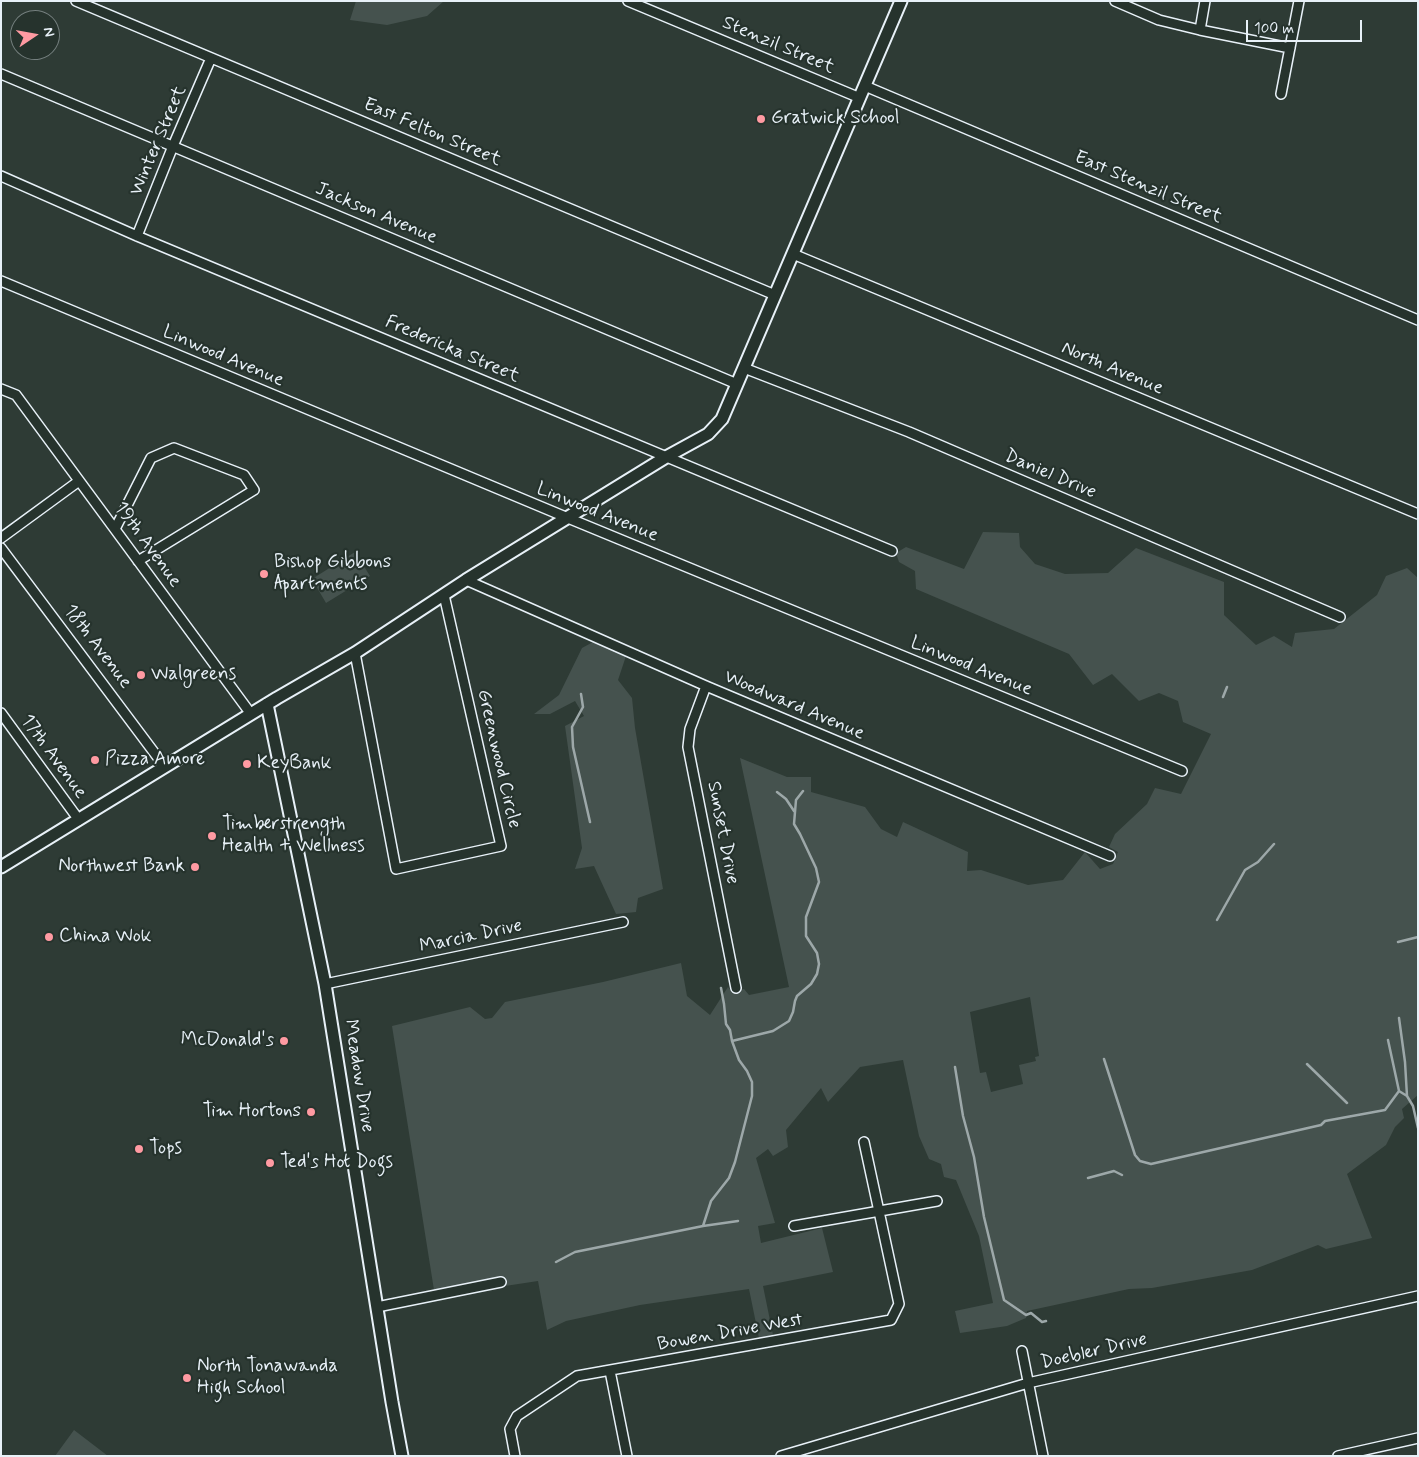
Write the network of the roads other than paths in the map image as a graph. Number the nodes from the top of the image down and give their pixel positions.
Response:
1 (76, 1) edge
2 (628, 1) edge
3 (901, 1) edge
4 (1115, 1) edge
5 (1205, 1) edge
6 (1299, 1) edge
7 (1200, 30) junction
8 (1290, 48) junction
9 (211, 58) junction
10 (1, 74) edge
11 (865, 86) junction
12 (1281, 94) dead end
13 (860, 98) junction
14 (173, 146) junction
15 (1, 176) edge
16 (137, 236) junction
17 (793, 254) junction
18 (1, 281) edge
19 (775, 295) junction
20 (1418, 320) edge
21 (744, 368) junction
22 (738, 384) junction
23 (1, 389) edge
24 (666, 457) junction
25 (79, 481) junction
26 (1418, 514) edge
27 (568, 518) junction
28 (115, 530) junction
29 (1, 538) edge
30 (1, 548) edge
31 (892, 551) dead end
32 (138, 562) junction
33 (466, 580) junction
34 (444, 595) junction
35 (1340, 618) dead end
36 (356, 653) junction
37 (706, 686) junction
38 (267, 704) junction
39 (1, 713) edge
40 (251, 714) junction
41 (165, 767) junction
42 (1182, 771) dead end
43 (79, 820) junction
44 (1110, 856) dead end
45 (1, 867) edge
46 (623, 922) dead end
47 (326, 984) junction
48 (736, 988) dead end
49 (864, 1142) dead end
50 (937, 1201) dead end
51 (879, 1212) junction
52 (794, 1226) dead end
53 (501, 1282) dead end
54 (1418, 1296) edge
55 (377, 1307) junction
56 (1022, 1351) dead end
57 (610, 1371) junction
58 (1028, 1383) junction
59 (1418, 1438) edge
60 (402, 1456) edge
61 (515, 1456) edge
62 (627, 1456) edge
63 (781, 1456) edge
64 (1043, 1456) edge
65 (1338, 1456) edge

1 - 9 street, East Felton Street
2 - 13 street, Stenzil Street
3 - 11 street
4 - 7 street
5 - 7 street
6 - 8 street
7 - 8 street
8 - 12 street
9 - 14 street, Winter Street
9 - 19 street, East Felton Street
10 - 14 street, Jackson Avenue
11 - 13 street
11 - 20 street, East Stenzil Street
13 - 17 street
14 - 16 street, Winter Street
14 - 22 street, Jackson Avenue
15 - 16 street, Fredericka Street
16 - 24 street, Fredericka Street
17 - 19 street
17 - 26 street, North Avenue
18 - 27 street, Linwood Avenue
19 - 21 street
21 - 22 street
21 - 35 street, Daniel Drive
22 - 24 street
23 - 25 street, 19th Avenue
24 - 27 street
24 - 31 street, Fredericka Street
25 - 28 street, 19th Avenue
25 - 29 street
27 - 33 street
27 - 42 street, Linwood Avenue
28 - 32 street, 19th Avenue
28 - 32 street
30 - 41 street, 18th Avenue
32 - 40 street, 19th Avenue
33 - 34 street
33 - 37 street, Woodward Avenue
34 - 36 street
34 - 36 street, Greenwood Circle
36 - 38 street
37 - 44 street, Woodward Avenue
37 - 48 street, Sunset Drive
38 - 40 street
38 - 47 street, Meadow Drive
39 - 43 street, 17th Avenue
40 - 41 street
41 - 43 street
43 - 45 street
46 - 47 street, Marcia Drive
47 - 55 street, Meadow Drive
49 - 51 street
50 - 51 street
51 - 52 street
51 - 57 street, Bowen Drive West
53 - 55 street
54 - 58 street, Doebler Drive
55 - 60 street, Meadow Drive
56 - 58 street
57 - 61 street, Bowen Drive West
57 - 62 street
58 - 63 street, Doebler Drive
58 - 64 street
59 - 65 street

